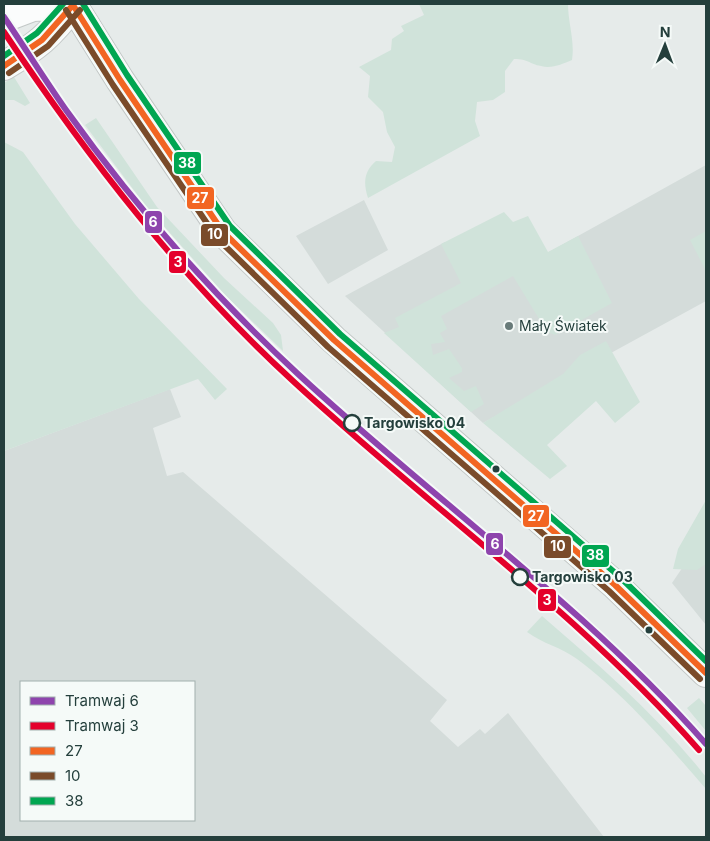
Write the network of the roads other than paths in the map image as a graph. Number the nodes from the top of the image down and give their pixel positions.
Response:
1 (72, 4) edge
2 (4, 18) edge
3 (4, 66) edge
4 (706, 673) edge

1 - 2 street
1 - 3 street
1 - 4 street

